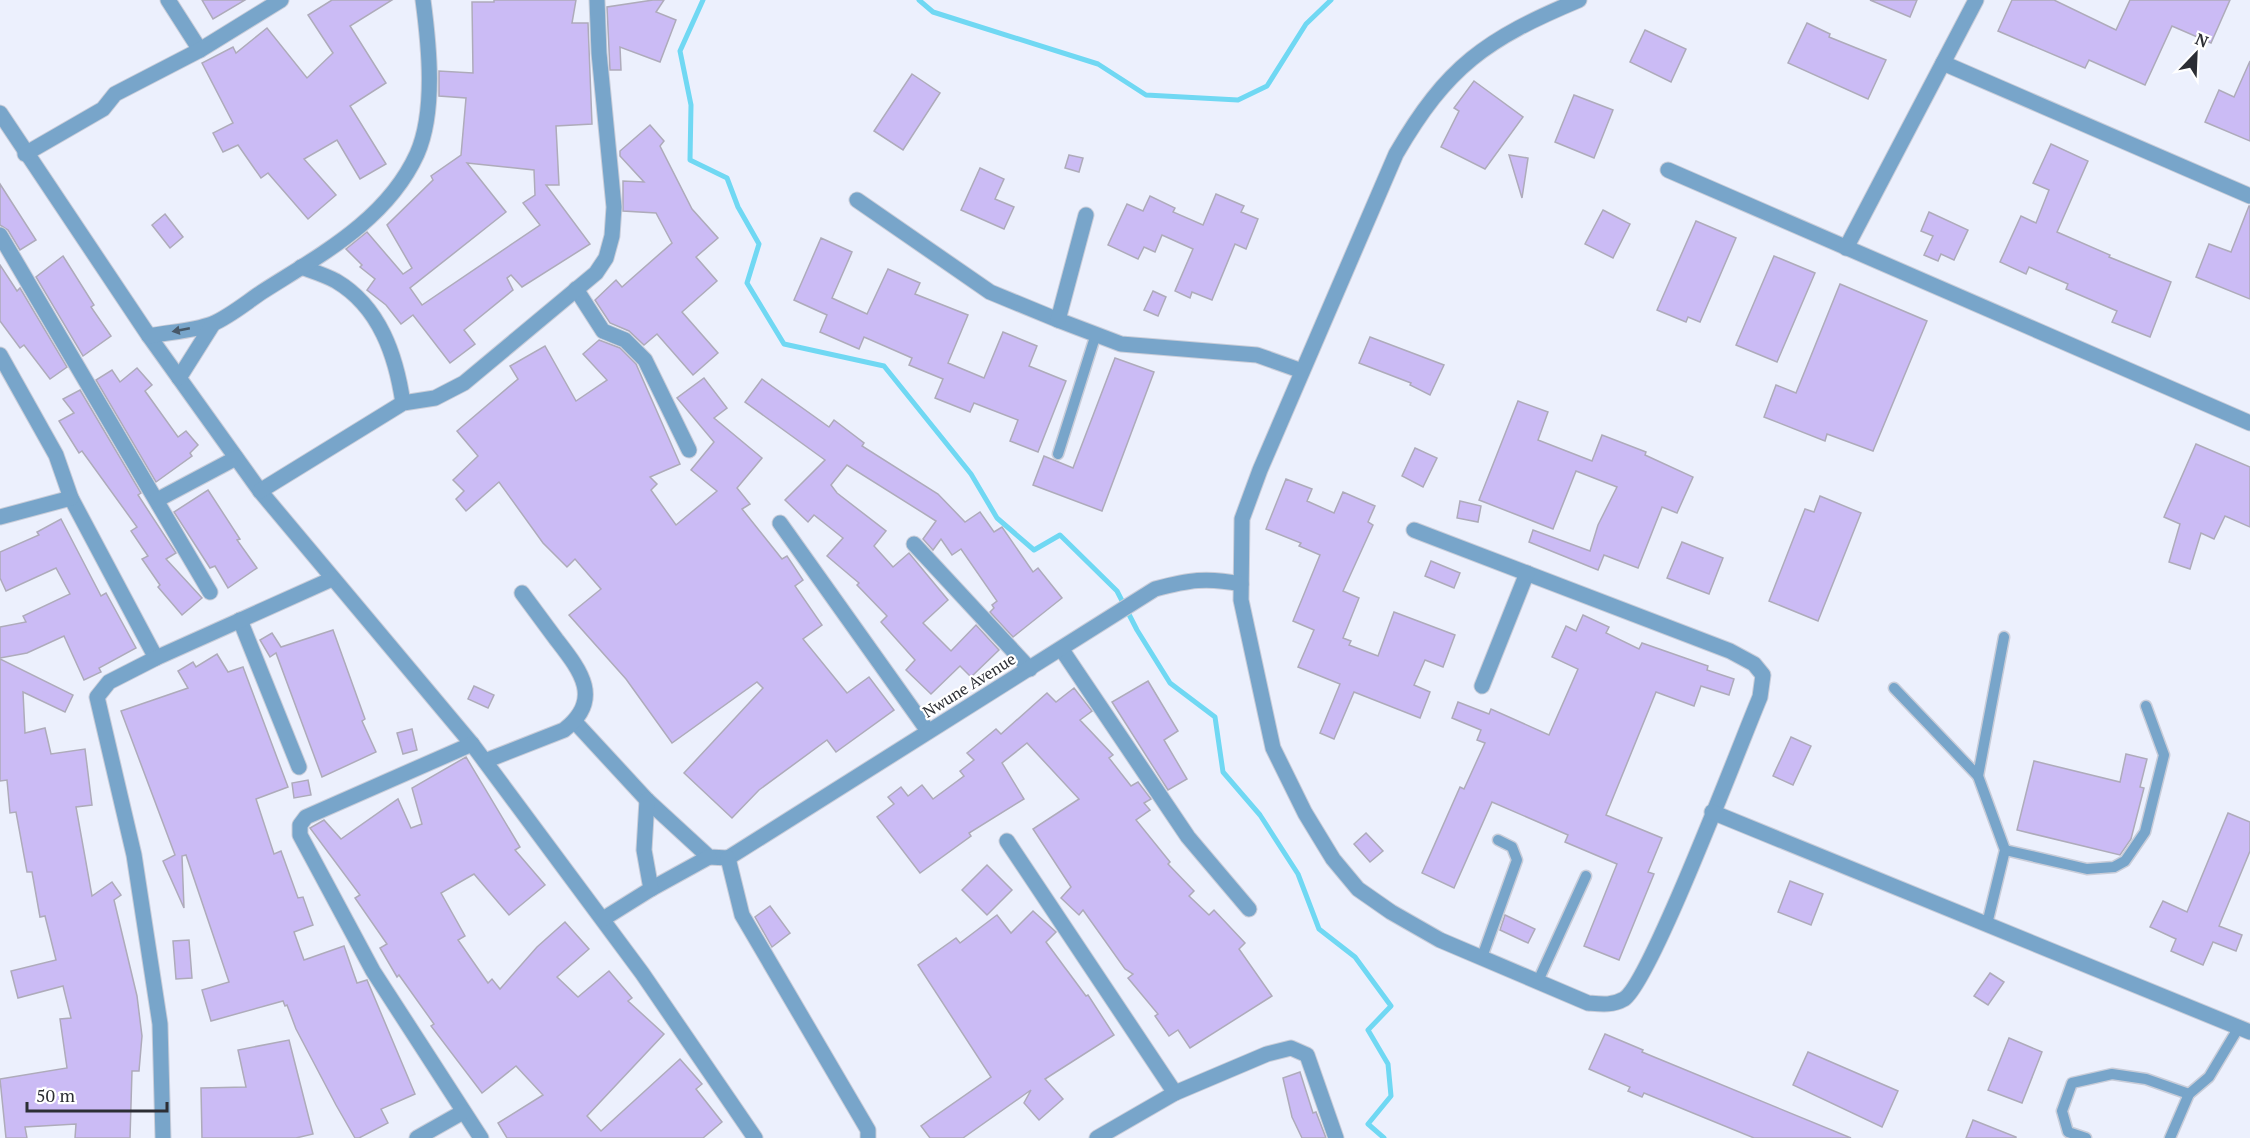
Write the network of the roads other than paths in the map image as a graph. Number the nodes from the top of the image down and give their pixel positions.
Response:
1 (168, 0) edge
2 (281, 0) edge
3 (423, 0) edge
4 (597, 0) edge
5 (1579, 0) edge
6 (1976, 0) edge
7 (200, 50) junction
8 (1943, 63) junction
9 (0, 113) edge
10 (6, 138) edge
11 (25, 154) junction
12 (1668, 170) dead end
13 (2250, 196) edge
14 (857, 200) dead end
15 (1086, 215) dead end
16 (0, 235) edge
17 (1846, 248) junction
18 (301, 267) junction
19 (576, 289) junction
20 (1058, 321) junction
21 (213, 324) junction
22 (1096, 334) junction
23 (149, 336) junction
24 (0, 355) edge
25 (1302, 371) junction
26 (179, 378) junction
27 (403, 403) junction
28 (2250, 423) edge
29 (689, 450) dead end
30 (1058, 454) dead end
31 (236, 458) junction
32 (260, 491) junction
33 (72, 498) junction
34 (157, 500) junction
35 (0, 517) edge
36 (780, 523) dead end
37 (1414, 530) dead end
38 (914, 544) dead end
39 (1527, 573) junction
40 (332, 579) junction
41 (1241, 584) junction
42 (210, 592) dead end
43 (522, 594) dead end
44 (240, 620) junction
45 (2004, 637) dead end
46 (1062, 650) junction
47 (156, 658) junction
48 (1030, 669) junction
49 (1482, 686) dead end
50 (1893, 688) dead end
51 (2145, 706) dead end
52 (575, 722) junction
53 (928, 731) junction
54 (472, 744) junction
55 (485, 761) junction
56 (299, 767) dead end
57 (1978, 776) junction
58 (647, 800) junction
59 (1712, 812) junction
60 (1498, 840) dead end
61 (1007, 841) dead end
62 (2005, 850) junction
63 (709, 857) junction
64 (728, 858) junction
65 (1586, 876) dead end
66 (651, 888) junction
67 (1249, 909) dead end
68 (603, 919) junction
69 (1987, 924) junction
70 (1482, 957) junction
71 (1538, 981) junction
72 (2244, 1030) edge
73 (1175, 1093) junction
74 (2189, 1094) junction
75 (463, 1112) junction
76 (163, 1138) edge
77 (417, 1138) edge
78 (481, 1138) edge
79 (754, 1138) edge
80 (868, 1138) edge
81 (1097, 1138) edge
82 (1336, 1138) edge
83 (2086, 1138) edge
84 (2170, 1138) edge

1 - 7 street
2 - 7 street
3 - 18 street
4 - 19 street
5 - 25 street
6 - 8 street
7 - 11 street
8 - 13 street
8 - 17 street
9 - 10 street
10 - 11 street
11 - 23 street
12 - 17 street
14 - 20 street
15 - 20 street
16 - 34 street
17 - 28 street
18 - 21 street
18 - 27 street
19 - 27 street
19 - 29 street
20 - 22 street
21 -> 23 street
21 - 26 street
22 - 25 street
22 - 30 lane
23 - 26 street
24 - 33 street
25 - 41 street
26 - 31 street
27 - 32 street
31 - 32 street
31 - 34 street
32 - 40 street
33 - 35 street
33 - 47 street
34 - 42 street
36 - 53 street
37 - 39 street
38 - 48 street
39 - 49 street
39 - 59 street
40 - 44 street
40 - 54 street
41 - 46 street, Nwune Avenue
41 - 70 street
43 - 52 street
44 - 47 street
44 - 56 street
45 - 57 lane
46 - 48 street, Nwune Avenue
46 - 67 street
47 - 76 street
48 - 53 street, Nwune Avenue
50 - 57 lane
51 - 62 lane
52 - 55 street
52 - 58 street
53 - 64 street, Nwune Avenue
54 - 55 street
54 - 75 street
55 - 68 street
57 - 62 lane
58 - 63 street
58 - 66 street
59 - 69 street
59 - 71 street
60 - 70 lane
61 - 73 street
62 - 69 lane
63 - 64 street
63 - 66 street
64 - 80 street
65 - 71 lane
66 - 68 street
68 - 79 street
69 - 72 street
70 - 71 street
72 - 74 lane
73 - 81 street
73 - 82 street
74 - 83 lane
74 - 84 lane
75 - 77 street
75 - 78 street

